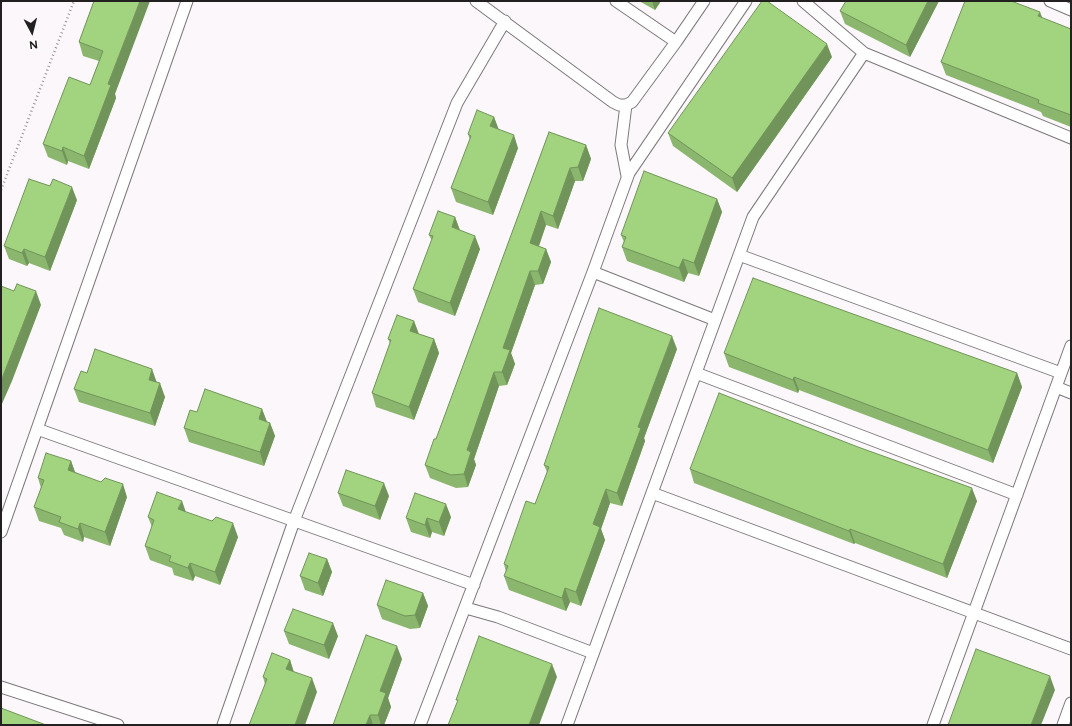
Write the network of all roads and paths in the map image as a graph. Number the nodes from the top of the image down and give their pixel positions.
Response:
1 (74, 1) edge
2 (187, 1) edge
3 (476, 1) edge
4 (616, 1) edge
5 (704, 1) edge
6 (746, 1) edge
7 (803, 1) edge
8 (1050, 1) edge
9 (1071, 10) edge
10 (505, 21) junction
11 (676, 42) junction
12 (864, 53) junction
13 (626, 105) junction
14 (1071, 138) edge
15 (627, 176) junction
16 (1, 190) edge
17 (739, 255) junction
18 (593, 272) junction
19 (716, 320) junction
20 (1071, 346) edge
21 (696, 372) junction
22 (1061, 373) junction
23 (1056, 387) junction
24 (1071, 393) edge
25 (37, 429) junction
26 (652, 493) junction
27 (1017, 495) junction
28 (294, 521) junction
29 (1, 532) edge
30 (474, 585) junction
31 (466, 608) junction
32 (974, 613) junction
33 (1071, 649) edge
34 (593, 653) junction
35 (1, 687) edge
36 (1071, 704) edge
37 (118, 725) edge
38 (223, 725) edge
39 (420, 725) edge
40 (567, 725) edge
41 (933, 725) edge
42 (1063, 725) edge

1 - 16 path
2 - 25 lane
3 - 10 lane
4 - 11 lane
5 - 11 lane
6 - 15 lane
7 - 12 lane
8 - 9 lane
10 - 13 lane
10 - 28 lane
11 - 13 lane
12 - 14 lane
12 - 17 lane
13 - 15 lane
15 - 18 lane
17 - 19 lane
17 - 22 lane
18 - 19 lane
18 - 30 lane
19 - 21 lane
20 - 22 lane
21 - 26 lane
21 - 27 lane
22 - 23 lane
23 - 24 lane
23 - 27 lane
25 - 28 lane
25 - 29 lane
26 - 32 lane
26 - 34 lane
27 - 32 lane
28 - 30 lane
28 - 38 lane
30 - 31 lane
31 - 34 lane
31 - 39 lane
32 - 33 lane
32 - 41 lane
34 - 40 lane
35 - 37 lane
36 - 42 lane

